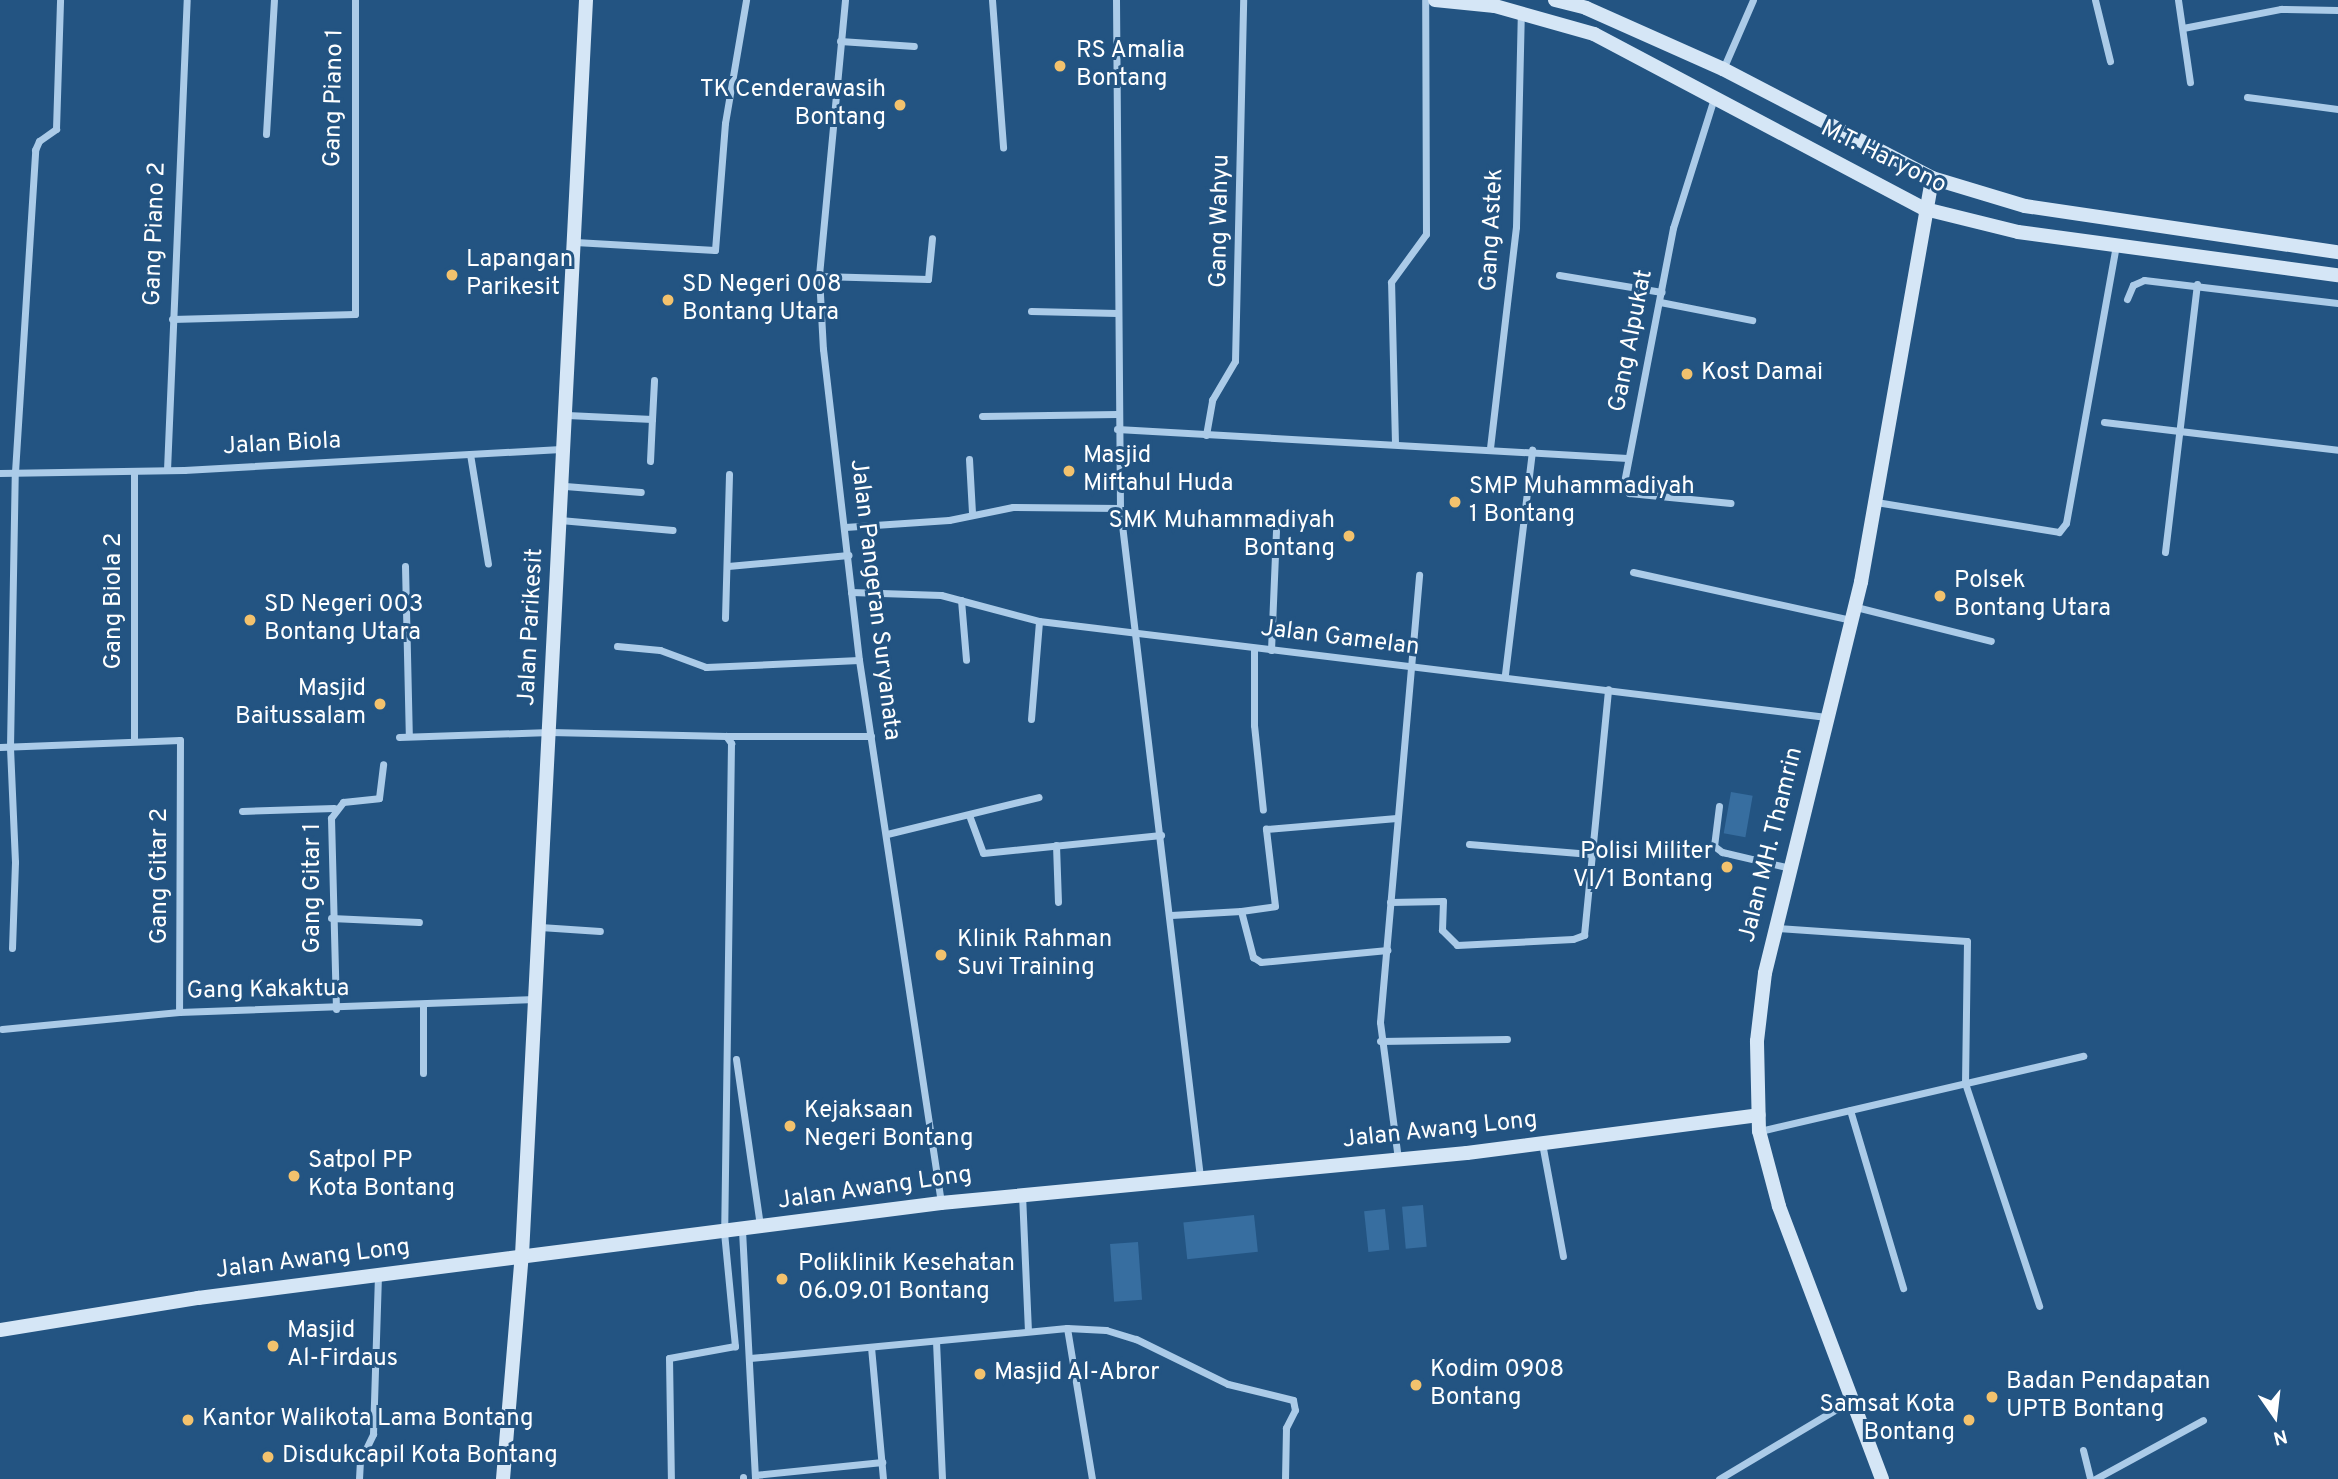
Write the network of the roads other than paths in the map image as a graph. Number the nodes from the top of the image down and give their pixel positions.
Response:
1 (60, 0) edge
2 (187, 0) edge
3 (274, 0) edge
4 (355, 0) edge
5 (586, 0) edge
6 (746, 0) edge
7 (845, 0) edge
8 (992, 0) edge
9 (1116, 0) edge
10 (1243, 0) edge
11 (1425, 0) edge
12 (1435, 0) edge
13 (1555, 0) edge
14 (1753, 0) edge
15 (2095, 0) edge
16 (2178, 0) edge
17 (2338, 9) edge
18 (1521, 13) junction
19 (2183, 28) junction
20 (840, 41) junction
21 (914, 46) dead end
22 (2110, 61) dead end
23 (1723, 69) junction
24 (2190, 82) dead end
25 (1714, 97) junction
26 (2247, 97) dead end
27 (2338, 109) edge
28 (266, 134) dead end
29 (1003, 148) dead end
30 (1931, 178) junction
31 (1925, 209) junction
32 (932, 238) dead end
33 (575, 243) junction
34 (2116, 246) junction
35 (2338, 251) edge
36 (1559, 275) dead end
37 (2338, 275) edge
38 (819, 276) junction
39 (2197, 284) junction
40 (1662, 292) junction
41 (2127, 299) dead end
42 (1660, 302) junction
43 (2338, 303) edge
44 (1031, 311) dead end
45 (1116, 313) junction
46 (172, 319) junction
47 (1752, 320) dead end
48 (653, 380) dead end
49 (1117, 414) junction
50 (567, 415) junction
51 (982, 416) dead end
52 (652, 419) junction
53 (2104, 422) dead end
54 (1117, 429) junction
55 (2179, 430) junction
56 (1206, 435) junction
57 (1395, 443) junction
58 (566, 449) junction
59 (1490, 449) junction
60 (1532, 450) junction
61 (2338, 450) edge
62 (470, 454) junction
63 (1627, 458) junction
64 (969, 459) dead end
65 (650, 461) dead end
66 (167, 470) junction
67 (134, 471) junction
68 (15, 472) junction
69 (0, 473) edge
70 (729, 474) dead end
71 (565, 486) junction
72 (641, 492) dead end
73 (1876, 502) junction
74 (1731, 503) dead end
75 (1120, 508) junction
76 (972, 513) junction
77 (560, 520) junction
78 (845, 527) junction
79 (673, 530) dead end
80 (1276, 531) dead end
81 (2165, 552) dead end
82 (848, 555) junction
83 (488, 564) dead end
84 (405, 566) dead end
85 (728, 566) junction
86 (1633, 572) dead end
87 (1419, 575) dead end
88 (851, 592) junction
89 (961, 600) junction
90 (1854, 614) junction
91 (725, 618) dead end
92 (1039, 621) junction
93 (1134, 633) junction
94 (1991, 641) dead end
95 (617, 646) dead end
96 (1254, 648) junction
97 (1272, 650) junction
98 (859, 660) junction
99 (966, 660) dead end
100 (1410, 667) junction
101 (1505, 674) junction
102 (1608, 689) junction
103 (1826, 718) junction
104 (1031, 719) dead end
105 (550, 732) junction
106 (134, 736) junction
107 (409, 736) junction
108 (726, 736) junction
109 (871, 736) junction
110 (399, 737) dead end
111 (10, 743) junction
112 (0, 747) edge
113 (383, 764) dead end
114 (1039, 797) dead end
115 (1719, 806) dead end
116 (334, 808) junction
117 (1263, 810) dead end
118 (242, 811) dead end
119 (969, 815) junction
120 (1397, 818) junction
121 (887, 834) junction
122 (1161, 835) junction
123 (1469, 844) dead end
124 (1056, 845) junction
125 (1591, 854) junction
126 (1790, 869) junction
127 (1058, 902) dead end
128 (1390, 902) junction
129 (1241, 911) junction
130 (1171, 915) junction
131 (331, 918) junction
132 (419, 922) dead end
133 (540, 927) junction
134 (1776, 928) junction
135 (600, 931) dead end
136 (12, 948) dead end
137 (1387, 950) junction
138 (536, 999) junction
139 (423, 1004) junction
140 (336, 1009) junction
141 (179, 1012) junction
142 (2, 1029) dead end
143 (1507, 1040) dead end
144 (1380, 1041) junction
145 (2083, 1056) dead end
146 (736, 1059) dead end
147 (423, 1073) dead end
148 (1965, 1083) junction
149 (1850, 1110) junction
150 (1759, 1115) junction
151 (1759, 1131) junction
152 (1542, 1143) junction
153 (1398, 1159) junction
154 (1200, 1177) junction
155 (1022, 1193) junction
156 (941, 1203) junction
157 (760, 1227) junction
158 (742, 1230) junction
159 (724, 1232) junction
160 (522, 1255) junction
161 (1563, 1256) dead end
162 (379, 1274) junction
163 (1903, 1288) dead end
164 (2039, 1306) dead end
165 (1067, 1328) junction
166 (0, 1330) edge
167 (1028, 1331) junction
168 (936, 1340) junction
169 (872, 1347) junction
170 (750, 1358) junction
171 (1854, 1398) junction
172 (2203, 1420) dead end
173 (2083, 1450) dead end
174 (882, 1462) junction
175 (755, 1477) edge
176 (359, 1479) edge
177 (503, 1479) edge
178 (671, 1479) edge
179 (883, 1479) edge
180 (942, 1479) edge
181 (1092, 1479) edge
182 (1285, 1479) edge
183 (1719, 1479) edge
184 (1882, 1479) edge
185 (2090, 1479) edge
186 (2095, 1479) edge

1 - 68 street
2 - 46 street, Gang Piano 2
3 - 28 street
4 - 46 street, Gang Piano 1
5 - 33 street, Jalan Parikesit
6 - 33 street
7 - 20 street, Jalan Pangeran Suryanata
8 - 29 street
9 - 45 street
10 - 56 street, Gang Wahyu
11 - 57 street
12 - 18 street, M.T. Haryono
13 - 23 street, M.T. Haryono
14 - 23 street
15 - 22 street
16 - 19 street
17 - 19 street
18 - 25 street, M.T. Haryono
18 - 59 street, Gang Astek
19 - 24 street
20 - 21 street
20 - 38 street, Jalan Pangeran Suryanata
23 - 30 street, M.T. Haryono
25 - 31 street, M.T. Haryono
25 - 40 street, Gang Alpukat
26 - 27 street
30 - 31 street, Jalan MH. Thamrin
30 - 35 street, M.T. Haryono
31 - 34 street, M.T. Haryono
31 - 73 street, Jalan MH. Thamrin
32 - 38 street
33 - 50 street, Jalan Parikesit
34 - 37 street, M.T. Haryono
34 - 73 street
36 - 40 street
38 - 78 street, Jalan Pangeran Suryanata
39 - 41 street
39 - 43 street
39 - 55 street
40 - 42 street, Gang Alpukat
42 - 47 street
42 - 63 street, Gang Alpukat
44 - 45 street
45 - 49 street
46 - 66 street, Gang Piano 2
48 - 52 street
49 - 51 street
49 - 54 street
50 - 52 street
50 - 58 street, Jalan Parikesit
52 - 65 street
53 - 55 street
54 - 56 street
54 - 75 street
55 - 61 street
55 - 81 street
56 - 57 street
57 - 59 street
58 - 62 street, Jalan Biola
58 - 71 street, Jalan Parikesit
59 - 60 street
60 - 63 street
60 - 101 street
62 - 66 street, Jalan Biola
62 - 83 street
63 - 74 street, Gang Alpukat
64 - 76 street
66 - 67 street, Jalan Biola
67 - 68 street, Jalan Biola
67 - 106 street, Gang Biola 2
68 - 69 street, Jalan Biola
68 - 111 street
70 - 85 street
71 - 72 street
71 - 77 street, Jalan Parikesit
73 - 90 street, Jalan MH. Thamrin
75 - 76 street
75 - 93 street
76 - 78 street
77 - 79 street
77 - 105 street, Jalan Parikesit
78 - 82 street, Jalan Pangeran Suryanata
80 - 97 street
82 - 85 street
82 - 88 street, Jalan Pangeran Suryanata
84 - 107 street
85 - 91 street
86 - 90 street
87 - 100 street
88 - 89 street, Jalan Gamelan
88 - 98 street, Jalan Pangeran Suryanata
89 - 92 street, Jalan Gamelan
89 - 99 street
90 - 94 street
90 - 103 street, Jalan MH. Thamrin
92 - 93 street, Jalan Gamelan
92 - 104 street
93 - 96 street, Jalan Gamelan
93 - 122 street
95 - 98 street
96 - 97 street, Jalan Gamelan
96 - 117 street
97 - 100 street, Jalan Gamelan
98 - 109 street, Jalan Pangeran Suryanata
100 - 101 street, Jalan Gamelan
100 - 120 street
101 - 102 street, Jalan Gamelan
102 - 103 street, Jalan Gamelan
102 - 125 street
103 - 126 street, Jalan MH. Thamrin
105 - 107 street
105 - 108 street
105 - 133 street, Jalan Parikesit
106 - 111 street
106 - 141 street, Gang Gitar 2
107 - 110 street
108 - 109 street
108 - 159 street
109 - 121 street, Jalan Pangeran Suryanata
111 - 112 street
111 - 136 street
113 - 116 street, Gang Gitar 1
114 - 119 street
115 - 126 street
116 - 118 street
116 - 131 street, Gang Gitar 1
119 - 121 street
119 - 124 street
120 - 128 street
120 - 129 street
121 - 156 street, Jalan Pangeran Suryanata
122 - 124 street
122 - 130 street
123 - 125 street
124 - 127 street
125 - 128 street
126 - 134 street, Jalan MH. Thamrin
128 - 137 street
129 - 130 street
129 - 137 street
130 - 154 street
131 - 132 street
131 - 140 street, Gang Gitar 1
133 - 135 street
133 - 138 street, Jalan Parikesit
134 - 148 street
134 - 150 street, Jalan MH. Thamrin
137 - 144 street
138 - 139 street, Gang Kakaktua
138 - 160 street, Jalan Parikesit
139 - 140 street, Gang Kakaktua
139 - 147 street
140 - 141 street, Gang Kakaktua
141 - 142 street, Gang Kakaktua
143 - 144 street
144 - 153 street
145 - 148 street
146 - 157 street
148 - 149 street
148 - 164 street
149 - 151 street
149 - 163 street
150 - 151 street, Jalan MH. Thamrin
150 - 152 street, Jalan Awang Long
151 - 171 street, Jalan MH. Thamrin
152 - 153 street, Jalan Awang Long
152 - 161 street
153 - 154 street, Jalan Awang Long
154 - 155 street, Jalan Awang Long
155 - 156 street, Jalan Awang Long
155 - 167 street
156 - 157 street, Jalan Awang Long
157 - 158 street, Jalan Awang Long
158 - 159 street, Jalan Awang Long
158 - 170 street
159 - 160 street, Jalan Awang Long
159 - 178 street
160 - 162 street, Jalan Awang Long
160 - 177 street, Jalan Parikesit
162 - 166 street, Jalan Awang Long
162 - 176 street
165 - 167 street
165 - 181 street
165 - 182 street
167 - 168 street
168 - 169 street
168 - 180 street
169 - 170 street
169 - 174 street
170 - 175 street
171 - 183 street
171 - 184 street, Jalan MH. Thamrin
172 - 186 street
173 - 185 street
174 - 175 street
174 - 179 street

